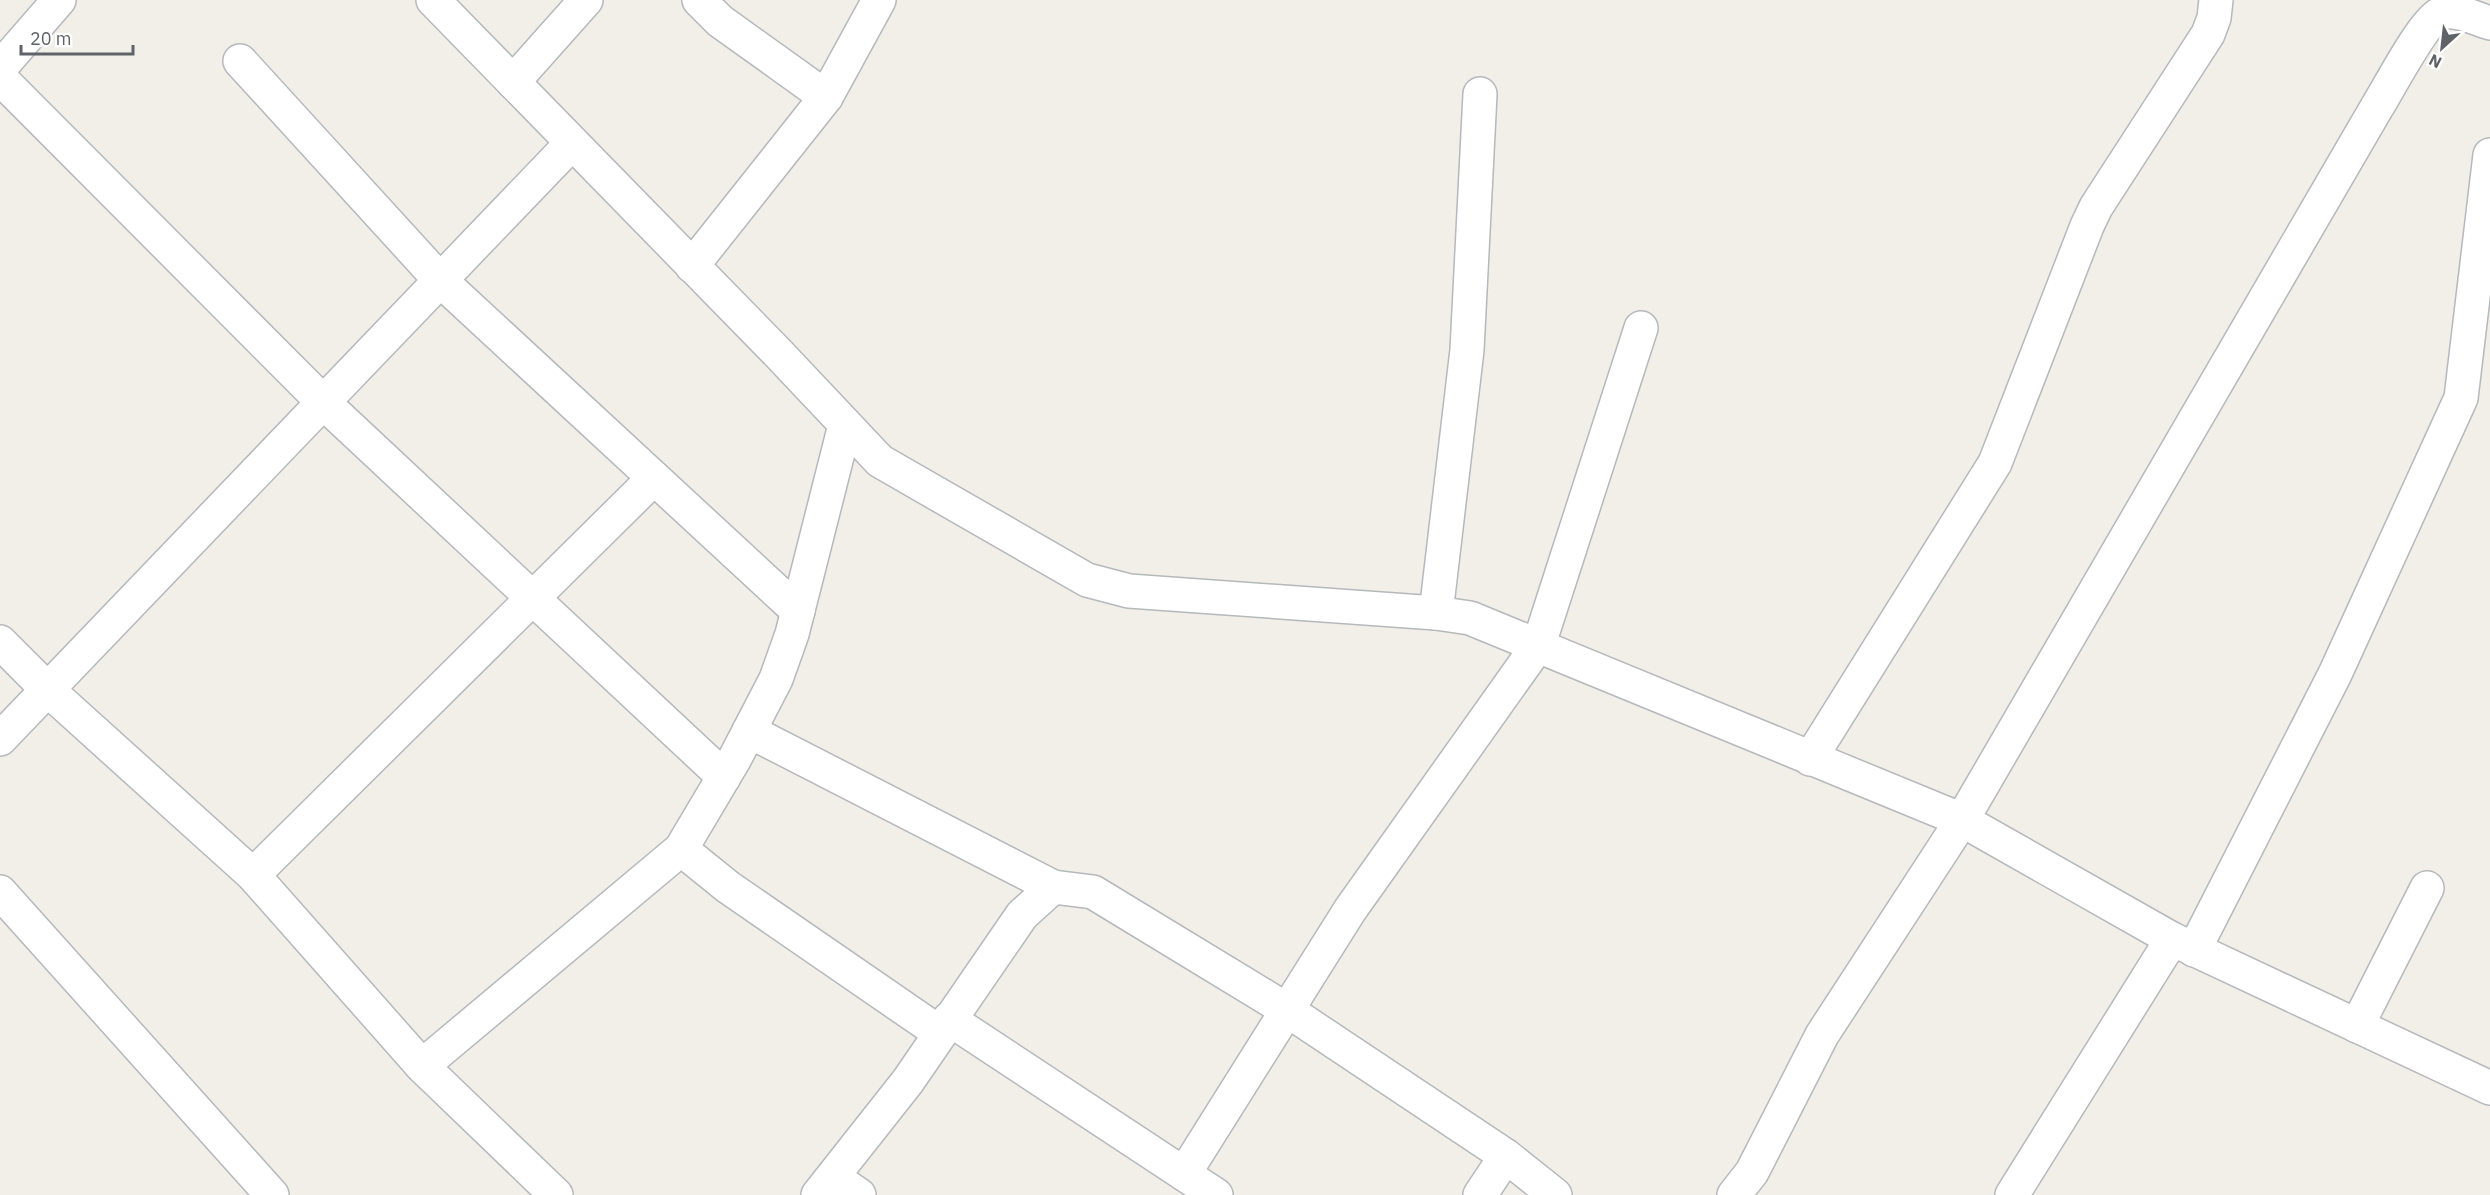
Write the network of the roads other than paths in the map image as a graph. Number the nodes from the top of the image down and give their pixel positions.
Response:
1 (59, 0) edge
2 (433, 0) edge
3 (586, 0) edge
4 (699, 0) edge
5 (879, 0) edge
6 (2216, 0) edge
7 (2490, 23) edge
8 (240, 61) dead end
9 (0, 68) edge
10 (0, 78) edge
11 (513, 82) junction
12 (1480, 94) dead end
13 (826, 97) junction
14 (572, 142) junction
15 (2490, 155) edge
16 (692, 266) junction
17 (440, 280) junction
18 (1641, 328) dead end
19 (324, 403) junction
20 (845, 425) junction
21 (654, 478) junction
22 (533, 598) junction
23 (798, 611) junction
24 (1436, 613) junction
25 (0, 642) edge
26 (1539, 644) junction
27 (48, 690) junction
28 (749, 731) junction
29 (0, 739) edge
30 (1810, 759) junction
31 (724, 777) junction
32 (1962, 820) junction
33 (681, 849) junction
34 (253, 875) junction
35 (1053, 887) junction
36 (2427, 888) dead end
37 (0, 892) edge
38 (2183, 945) junction
39 (1287, 1010) junction
40 (945, 1026) junction
41 (2357, 1026) junction
42 (422, 1065) junction
43 (2490, 1088) edge
44 (1506, 1156) junction
45 (1184, 1174) junction
46 (837, 1189) edge
47 (272, 1195) edge
48 (556, 1195) edge
49 (1216, 1195) edge
50 (1480, 1195) edge
51 (1555, 1195) edge
52 (1734, 1195) edge
53 (2012, 1195) edge

1 - 9 street
2 - 11 street
3 - 11 street
4 - 13 street
5 - 13 street
6 - 30 street
7 - 32 street
8 - 17 street
10 - 19 street
11 - 14 street
12 - 24 street
13 - 16 street
14 - 16 street
14 - 17 street
15 - 38 street
16 - 20 street
17 - 19 street
17 - 21 street
18 - 26 street
19 - 22 street
19 - 27 street
20 - 23 street
20 - 24 street
21 - 22 street
21 - 23 street
22 - 31 street
22 - 34 street
23 - 28 street
24 - 26 street
25 - 27 street
26 - 30 street
26 - 39 street
27 - 29 street
27 - 34 street
28 - 31 street
28 - 35 street
30 - 32 street
31 - 33 street
32 - 38 street
32 - 52 street
33 - 40 street
33 - 42 street
34 - 42 street
35 - 39 street
35 - 40 street
36 - 41 street
37 - 47 street
38 - 41 street
38 - 53 street
39 - 44 street
39 - 45 street
40 - 45 street
40 - 46 street
41 - 43 street
42 - 48 street
44 - 50 street
44 - 51 street
45 - 49 street

